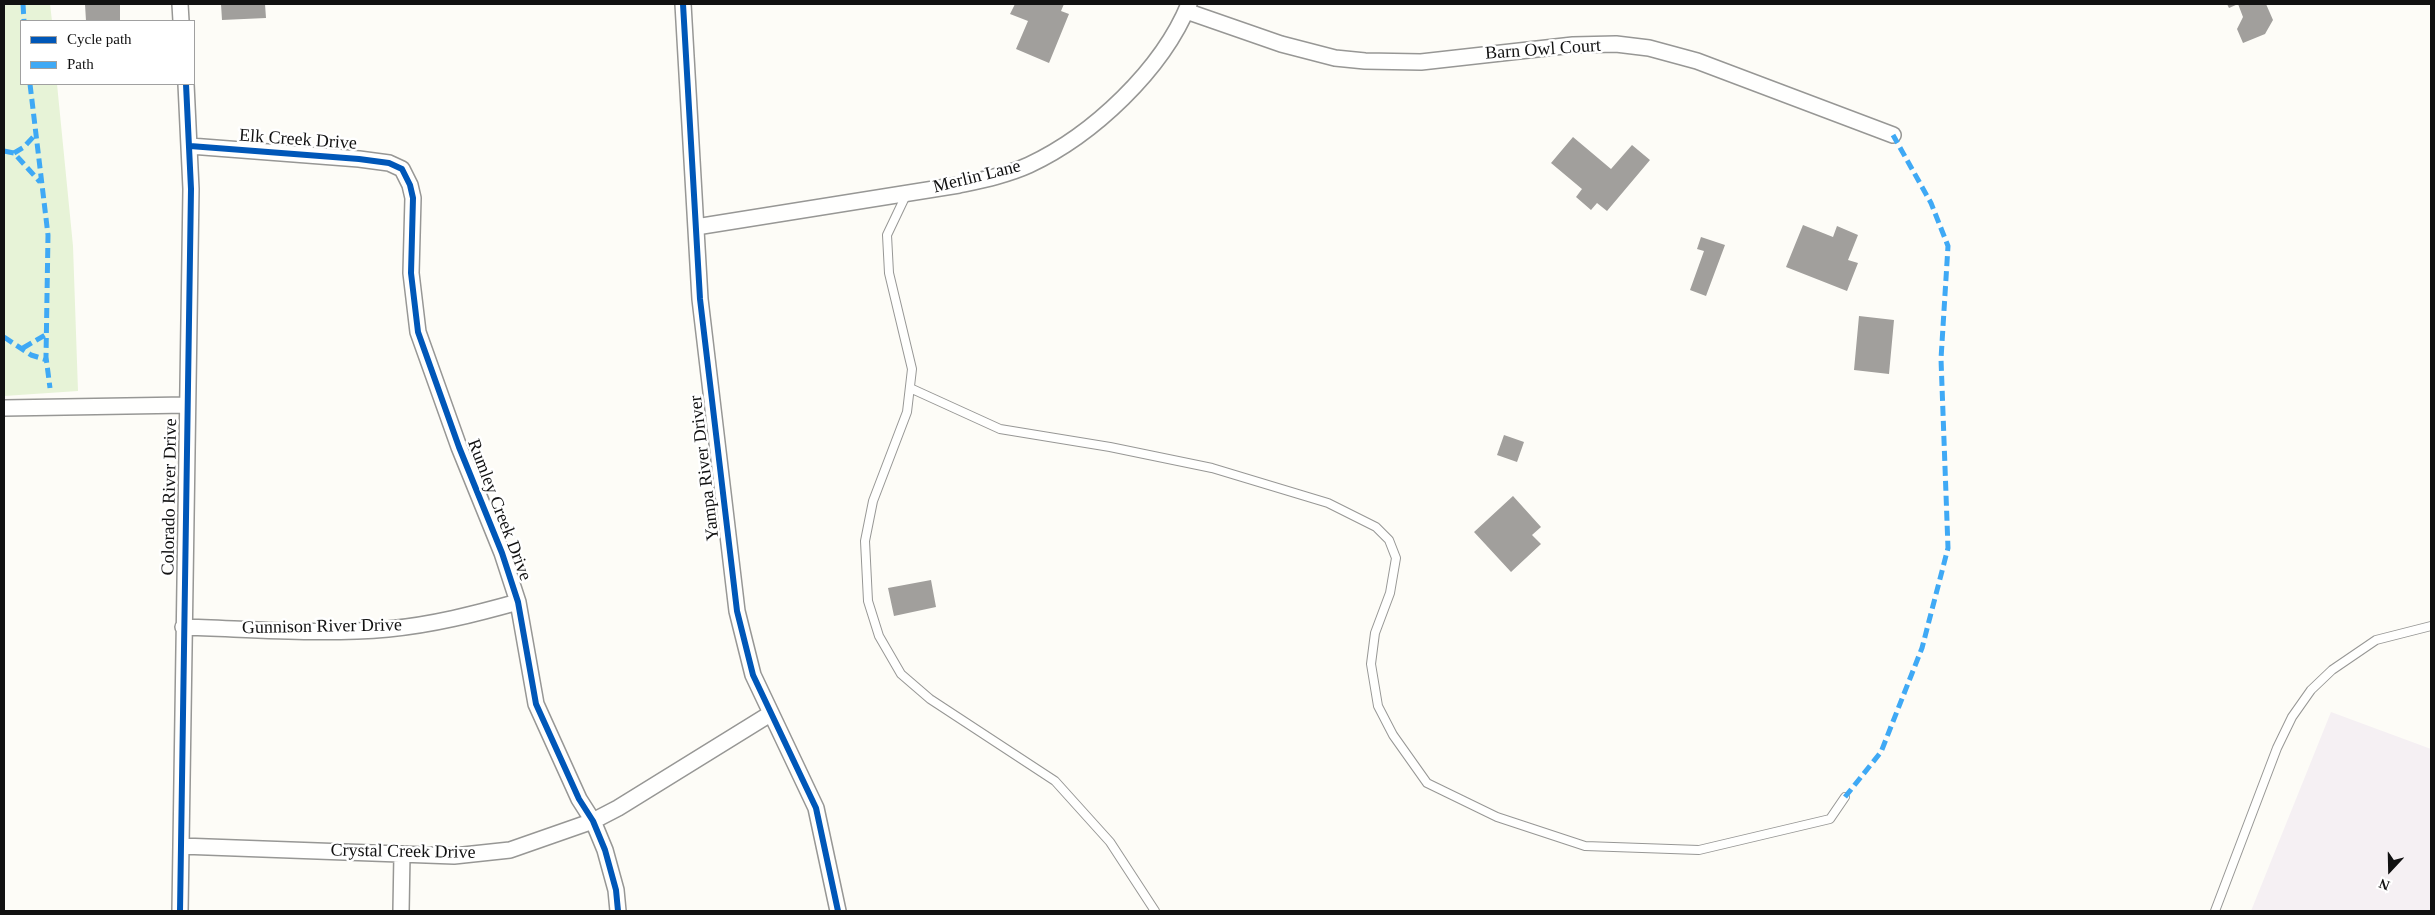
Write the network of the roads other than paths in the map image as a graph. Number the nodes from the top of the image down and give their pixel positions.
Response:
1 (180, 4) edge
2 (683, 4) edge
3 (1188, 8) edge
4 (181, 20) edge
5 (186, 85) edge
6 (1893, 135) dead end
7 (190, 146) junction
8 (402, 169) joint
9 (907, 192) junction
10 (696, 227) junction
11 (910, 388) junction
12 (187, 405) junction
13 (4, 408) edge
14 (518, 602) junction
15 (2431, 626) edge
16 (183, 627) junction
17 (770, 714) junction
18 (1845, 797) dead end
19 (593, 821) junction
20 (181, 846) junction
21 (402, 854) junction
22 (180, 911) edge
23 (400, 911) edge
24 (618, 911) edge
25 (838, 911) edge
26 (1155, 911) edge
27 (2215, 911) edge

1 - 4 street
2 - 10 street, Yampa River Driver
3 - 6 street, Barn Owl Court
3 - 9 street, Merlin Lane
5 - 7 street, Colorado River Drive
7 - 8 street, Elk Creek Drive
7 - 12 street, Colorado River Drive
8 - 14 street, Rumley Creek Drive
9 - 10 street, Merlin Lane
9 - 11 lane
10 - 17 street, Yampa River Driver
11 - 18 lane
11 - 26 lane
12 - 13 street
12 - 16 street, Colorado River Drive
14 - 16 street, Gunnison River Drive
14 - 19 street, Rumley Creek Drive
15 - 27 lane
16 - 20 street, Colorado River Drive
17 - 19 street, Crystal Creek Drive
17 - 25 street, Yampa River Driver
19 - 21 street, Crystal Creek Drive
19 - 24 street, Rumley Creek Drive
20 - 21 street, Crystal Creek Drive
20 - 22 street, Colorado River Drive
21 - 23 street

